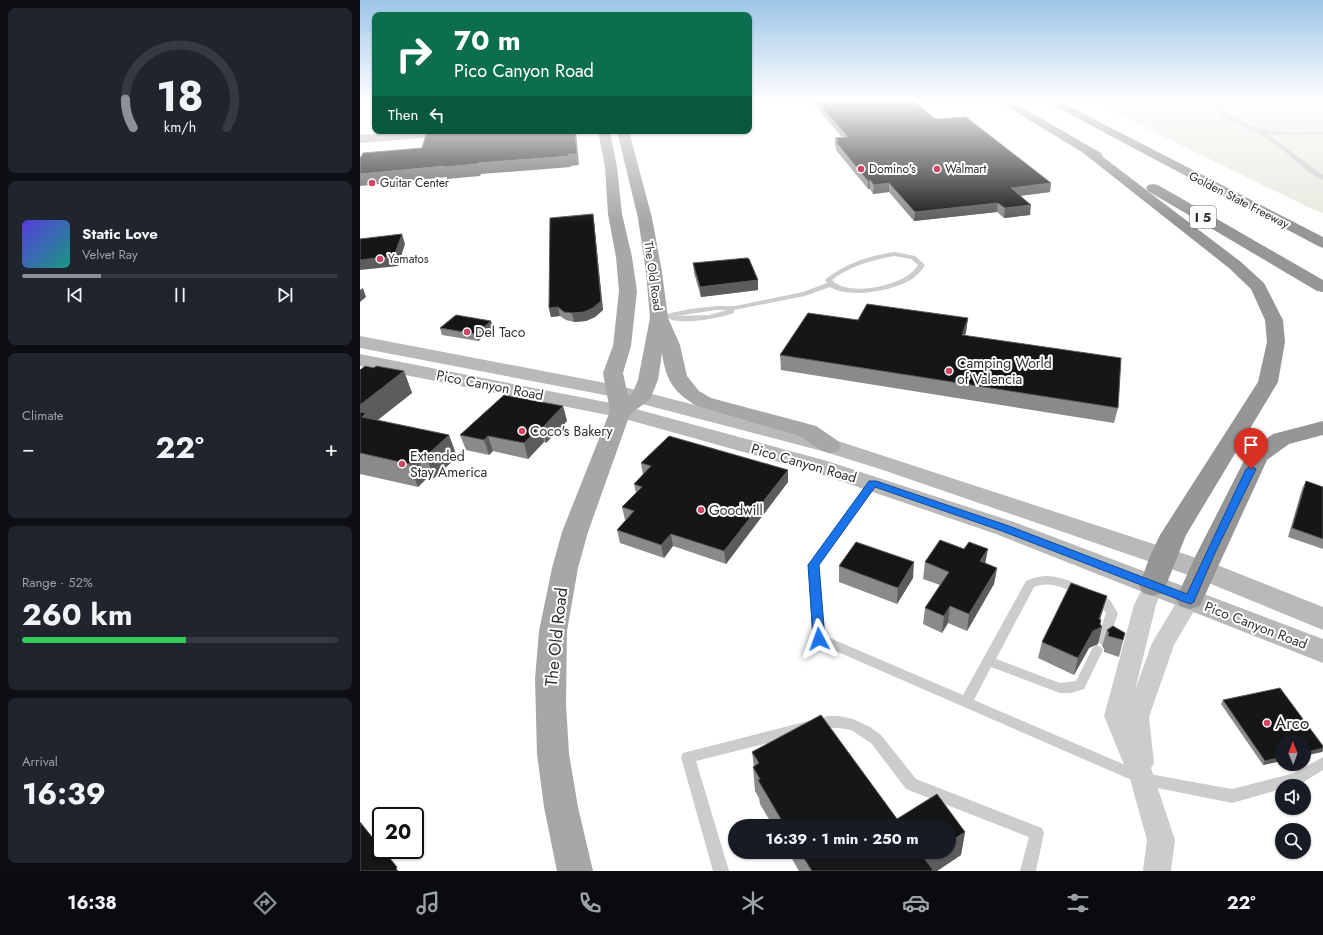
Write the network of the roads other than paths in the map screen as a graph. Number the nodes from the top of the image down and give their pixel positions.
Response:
1 (606, 141) edge
2 (625, 141) edge
3 (1071, 141) edge
4 (1126, 141) edge
5 (1274, 141) edge
6 (1084, 148) junction
7 (1323, 178) edge
8 (1323, 244) edge
9 (831, 284) junction
10 (1323, 287) edge
11 (659, 318) junction
12 (360, 342) edge
13 (360, 360) edge
14 (626, 400) junction
15 (1323, 428) edge
16 (830, 446) junction
17 (873, 483) junction
18 (1163, 556) junction
19 (1203, 570) junction
20 (1153, 586) junction
21 (1190, 599) junction
22 (1323, 618) edge
23 (1323, 651) edge
24 (988, 661) junction
25 (966, 702) junction
26 (1323, 763) edge
27 (1143, 779) junction
28 (576, 871) edge
29 (721, 871) edge
30 (1028, 871) edge
31 (1157, 871) edge

1 - 14 main road, The Old Road
2 - 11 main road, The Old Road
3 - 6 highway, I 5
4 - 8 highway, Golden State Freeway / I 5
5 - 7 lane
6 - 10 highway, I 5
6 - 18 highway
9 - 9 lane
9 - 11 lane
11 - 14 main road, The Old Road
11 - 16 main road
12 - 14 main road, Pico Canyon Road
13 - 14 main road, Pico Canyon Road
14 - 16 main road, Pico Canyon Road
14 - 17 main road, Pico Canyon Road
14 - 28 main road, The Old Road
15 - 19 highway
16 - 18 main road, Pico Canyon Road
17 - 20 main road, Pico Canyon Road
17 - 25 lane
18 - 19 main road, Pico Canyon Road
18 - 20 highway
19 - 21 highway
19 - 22 main road, Pico Canyon Road
20 - 21 main road, Pico Canyon Road
20 - 27 street
21 - 23 main road, Pico Canyon Road
21 - 27 street
24 - 24 lane
24 - 25 lane
25 - 27 lane
26 - 27 lane
27 - 31 street
29 - 30 lane

